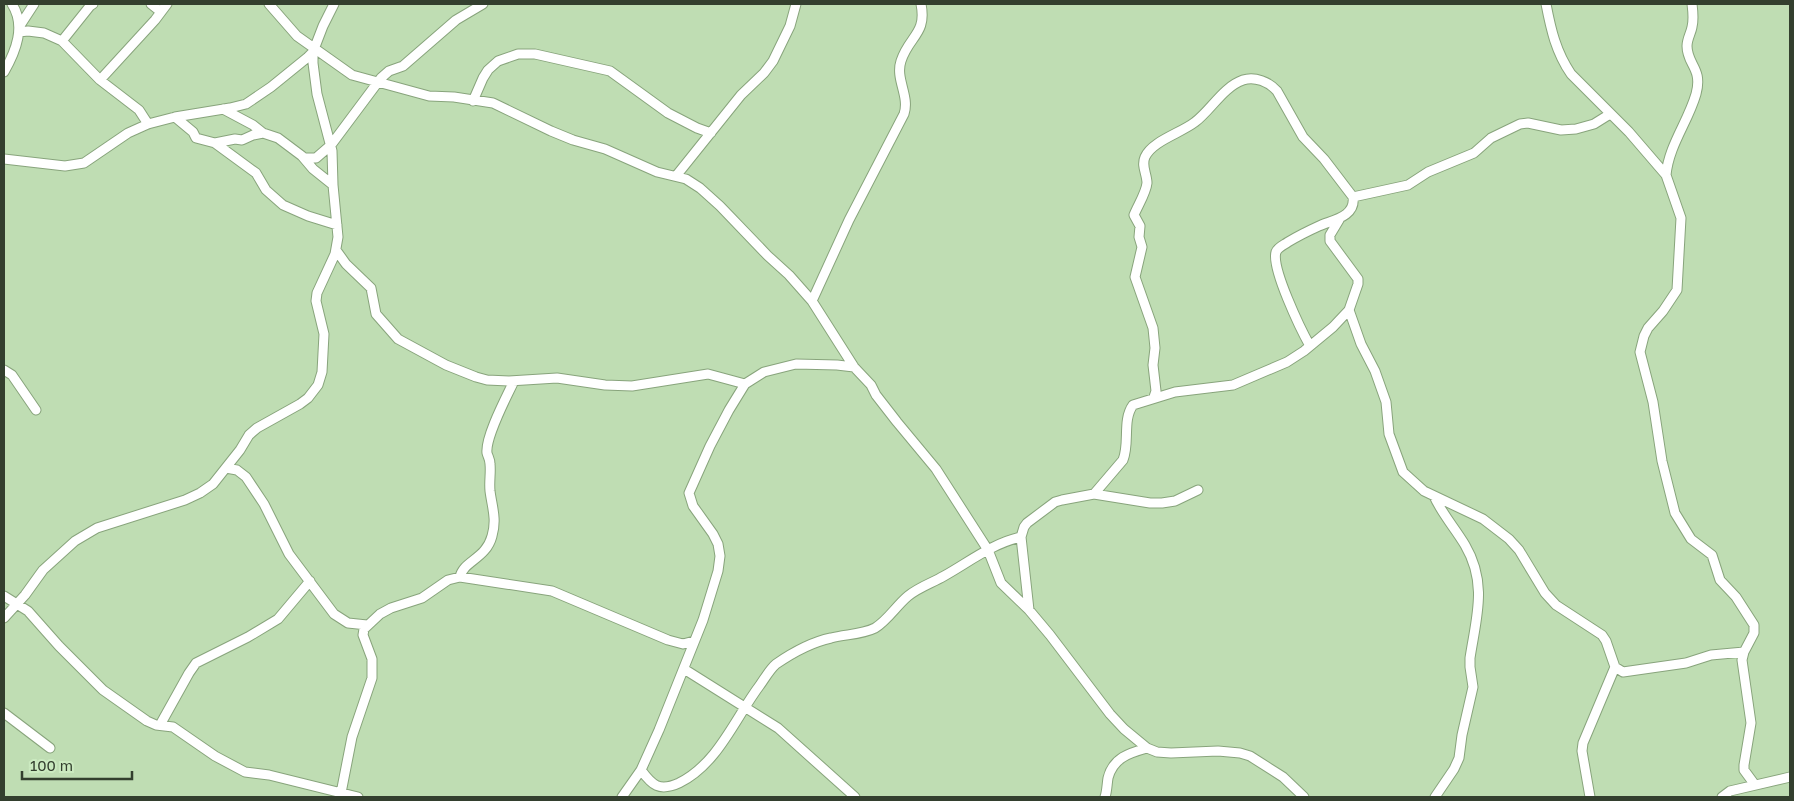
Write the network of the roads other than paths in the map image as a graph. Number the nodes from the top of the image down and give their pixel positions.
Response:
1 (12, 4) edge
2 (34, 4) edge
3 (93, 4) edge
4 (151, 4) edge
5 (167, 4) edge
6 (269, 4) edge
7 (334, 4) edge
8 (483, 4) edge
9 (796, 4) edge
10 (921, 4) edge
11 (1546, 4) edge
12 (1692, 4) edge
13 (161, 12) junction
14 (19, 29) junction
15 (62, 41) junction
16 (313, 50) junction
17 (4, 72) edge
18 (100, 80) junction
19 (377, 82) junction
20 (474, 101) junction
21 (222, 109) junction
22 (1610, 114) junction
23 (175, 117) junction
24 (148, 124) junction
25 (263, 133) junction
26 (711, 133) junction
27 (215, 143) junction
28 (330, 145) junction
29 (305, 158) junction
30 (4, 159) edge
31 (1666, 174) junction
32 (676, 176) junction
33 (332, 185) junction
34 (1353, 197) junction
35 (1339, 220) junction
36 (337, 224) junction
37 (336, 250) junction
38 (812, 301) junction
39 (1349, 310) junction
40 (1310, 346) junction
41 (854, 367) junction
42 (4, 370) edge
43 (514, 381) junction
44 (745, 384) junction
45 (1154, 397) junction
46 (36, 410) dead end
47 (226, 468) junction
48 (1198, 490) dead end
49 (1094, 494) junction
50 (1434, 496) junction
51 (1022, 537) junction
52 (988, 550) junction
53 (460, 577) junction
54 (310, 582) junction
55 (4, 596) edge
56 (16, 604) junction
57 (1029, 610) junction
58 (4, 618) edge
59 (367, 626) junction
60 (694, 641) junction
61 (1744, 652) junction
62 (1615, 667) junction
63 (684, 668) junction
64 (745, 706) junction
65 (4, 713) edge
66 (160, 725) junction
67 (50, 748) dead end
68 (1147, 748) junction
69 (641, 770) junction
70 (1790, 777) edge
71 (1755, 785) junction
72 (341, 793) junction
73 (358, 797) edge
74 (622, 797) edge
75 (855, 797) edge
76 (1105, 797) edge
77 (1304, 797) edge
78 (1435, 797) edge
79 (1590, 797) edge
80 (1722, 797) edge

1 - 14 street
2 - 14 street
3 - 15 street
4 - 13 street
5 - 13 street
6 - 16 street
7 - 16 street
8 - 19 street
9 - 26 street
10 - 38 street
11 - 22 street
12 - 31 street
13 - 18 street
14 - 15 street
14 - 17 street
15 - 18 street
16 - 19 street
16 - 21 street
16 - 28 street
18 - 24 street
19 - 20 street
19 - 28 street
20 - 26 street
20 - 32 street
21 - 23 street
21 - 25 street
22 - 31 street
22 - 34 street
23 - 24 street
23 - 27 street
24 - 30 street
25 - 27 street
25 - 29 street
26 - 32 street
27 - 36 street
28 - 29 street
28 - 33 street
29 - 33 street
31 - 61 street
32 - 38 street
33 - 36 street
34 - 35 street
34 - 45 street
35 - 39 street
35 - 40 street
36 - 37 street
37 - 43 street
37 - 47 street
38 - 41 street
39 - 40 street
39 - 50 street
40 - 45 street
41 - 44 street
41 - 52 street
42 - 46 street
43 - 44 street
43 - 53 street
44 - 60 street
45 - 49 street
47 - 54 street
47 - 56 street
48 - 49 street
49 - 51 street
50 - 62 street
50 - 78 street
51 - 52 street
51 - 57 street
52 - 57 street
52 - 64 street
53 - 59 street
53 - 60 street
54 - 59 street
54 - 66 street
55 - 56 street
56 - 58 street
56 - 66 street
57 - 68 street
59 - 72 street
60 - 63 street
61 - 62 street
61 - 71 street
62 - 79 street
63 - 64 street
63 - 69 street
64 - 69 street
64 - 75 street
65 - 67 street
66 - 72 street
68 - 76 street
68 - 77 street
69 - 74 street
70 - 71 street
71 - 80 street
72 - 73 street

